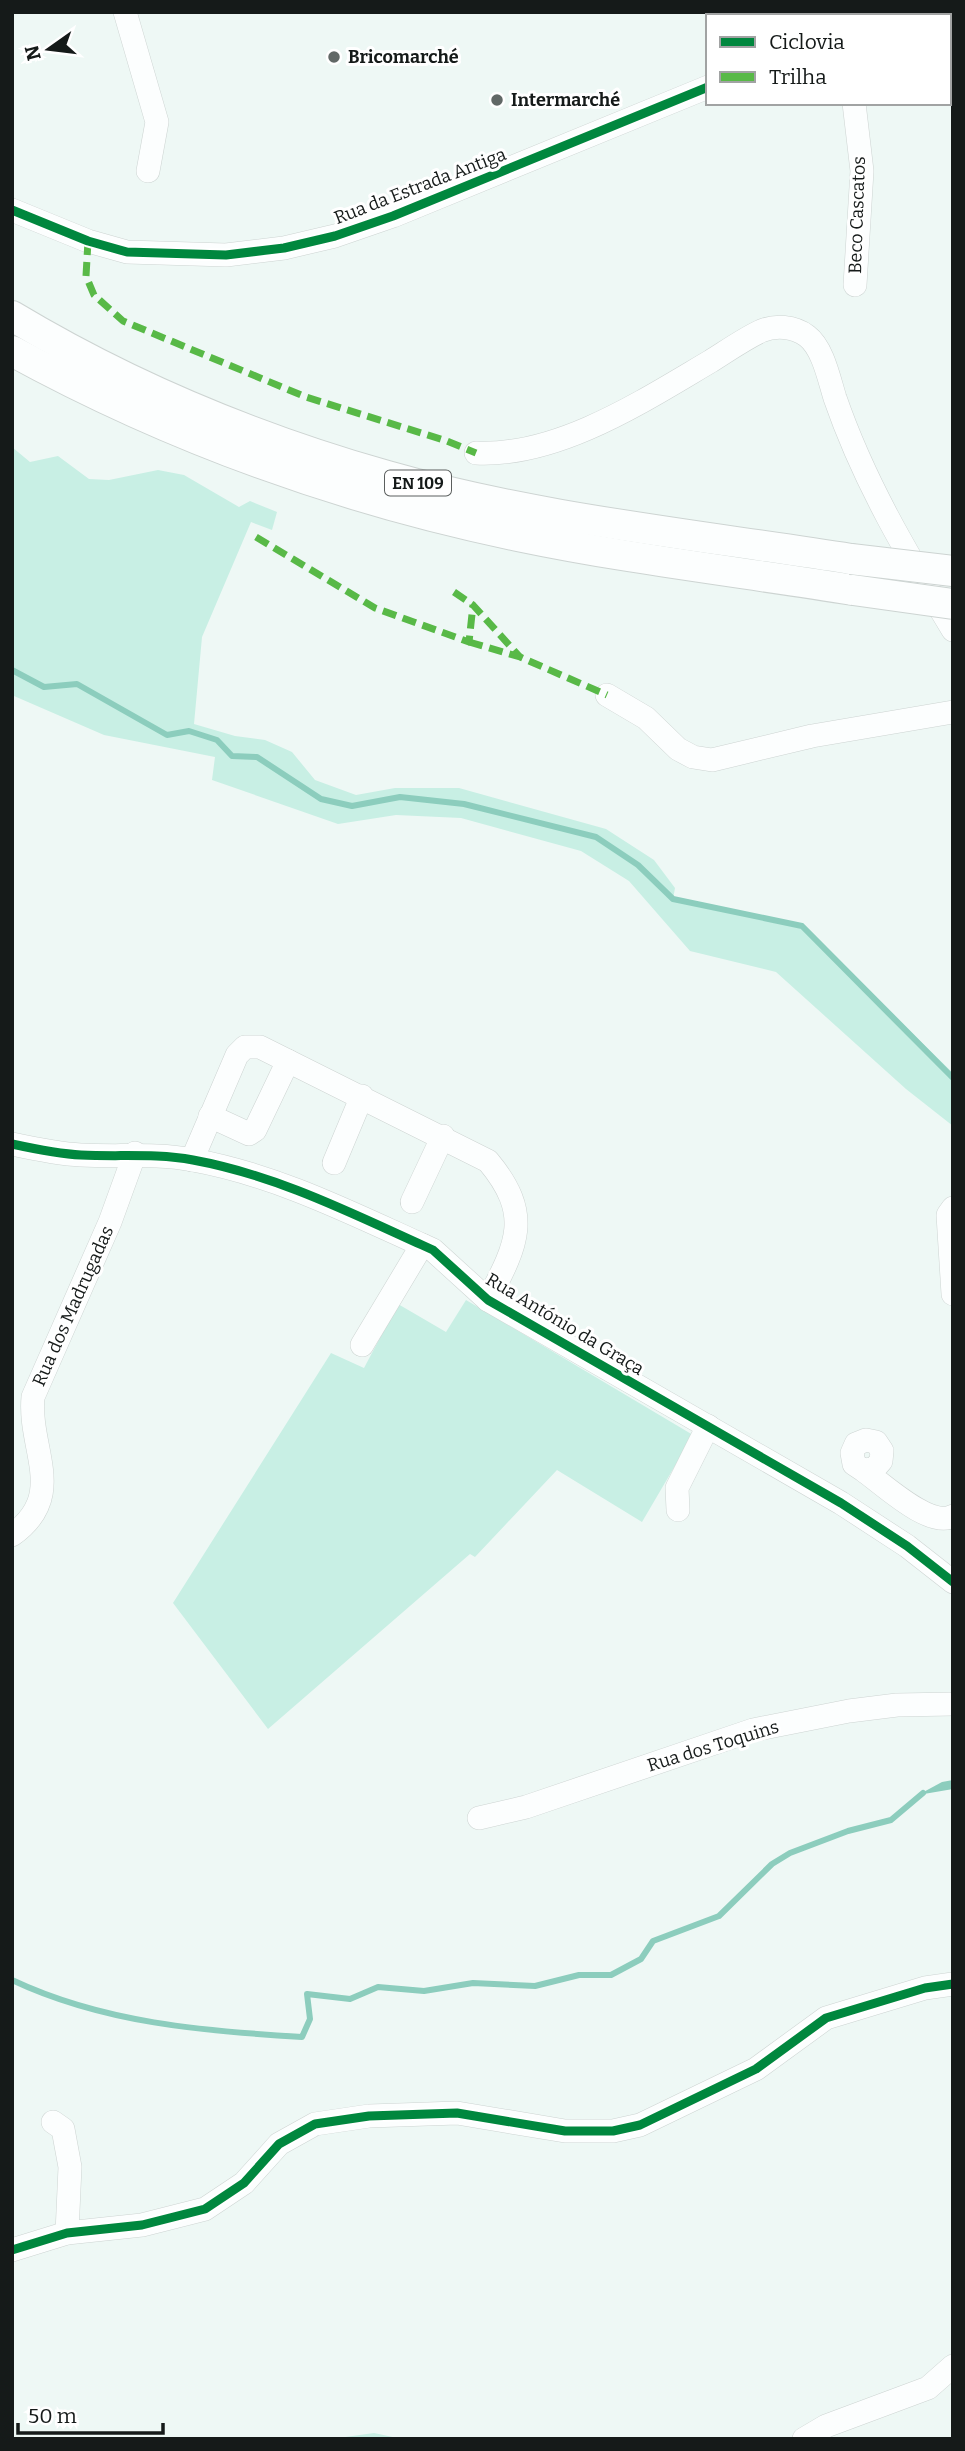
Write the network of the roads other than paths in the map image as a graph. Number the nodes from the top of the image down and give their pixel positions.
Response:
1 (125, 12) edge
2 (706, 88) edge
3 (855, 105) edge
4 (148, 171) dead end
5 (12, 210) edge
6 (855, 285) dead end
7 (12, 316) edge
8 (12, 351) edge
9 (477, 453) dead end
10 (953, 571) edge
11 (900, 597) junction
12 (953, 604) edge
13 (953, 617) edge
14 (953, 630) edge
15 (607, 695) dead end
16 (953, 712) edge
17 (288, 1061) junction
18 (362, 1097) junction
19 (210, 1116) junction
20 (443, 1136) junction
21 (12, 1144) edge
22 (135, 1153) junction
23 (192, 1160) junction
24 (334, 1163) dead end
25 (412, 1202) dead end
26 (953, 1209) edge
27 (422, 1245) junction
28 (951, 1250) edge
29 (953, 1294) edge
30 (488, 1300) junction
31 (362, 1345) dead end
32 (708, 1426) junction
33 (863, 1470) dead end
34 (678, 1510) dead end
35 (953, 1516) edge
36 (12, 1535) edge
37 (953, 1582) edge
38 (953, 1704) edge
39 (479, 1818) dead end
40 (953, 1984) edge
41 (53, 2122) dead end
42 (66, 2233) junction
43 (12, 2250) edge
44 (953, 2366) edge
45 (804, 2439) edge

1 - 4 street
2 - 5 street, Rua da Estrada Antiga
3 - 6 street, Beco Cascatos
7 - 10 main road, EN 109, bridge
8 - 11 main road, EN 109, bridge
9 - 14 street
11 - 12 main road, EN 109, bridge
11 - 13 main road, bridge
15 - 16 street
17 - 18 street
17 - 19 street
17 - 19 street
18 - 20 street
18 - 24 street
19 - 23 street
20 - 25 street
20 - 30 street
21 - 22 street, Rua António da Graça
22 - 23 street, Rua António da Graça
22 - 36 street, Rua dos Madrugadas
23 - 27 street, Rua António da Graça
26 - 28 street
27 - 30 street, Rua António da Graça
27 - 31 street
28 - 29 street
30 - 32 street, Rua António da Graça
32 - 34 street
32 - 37 street, Rua António da Graça
33 - 35 street
38 - 39 street, Rua dos Toquins
40 - 42 street
41 - 42 street
42 - 43 street
44 - 45 street

